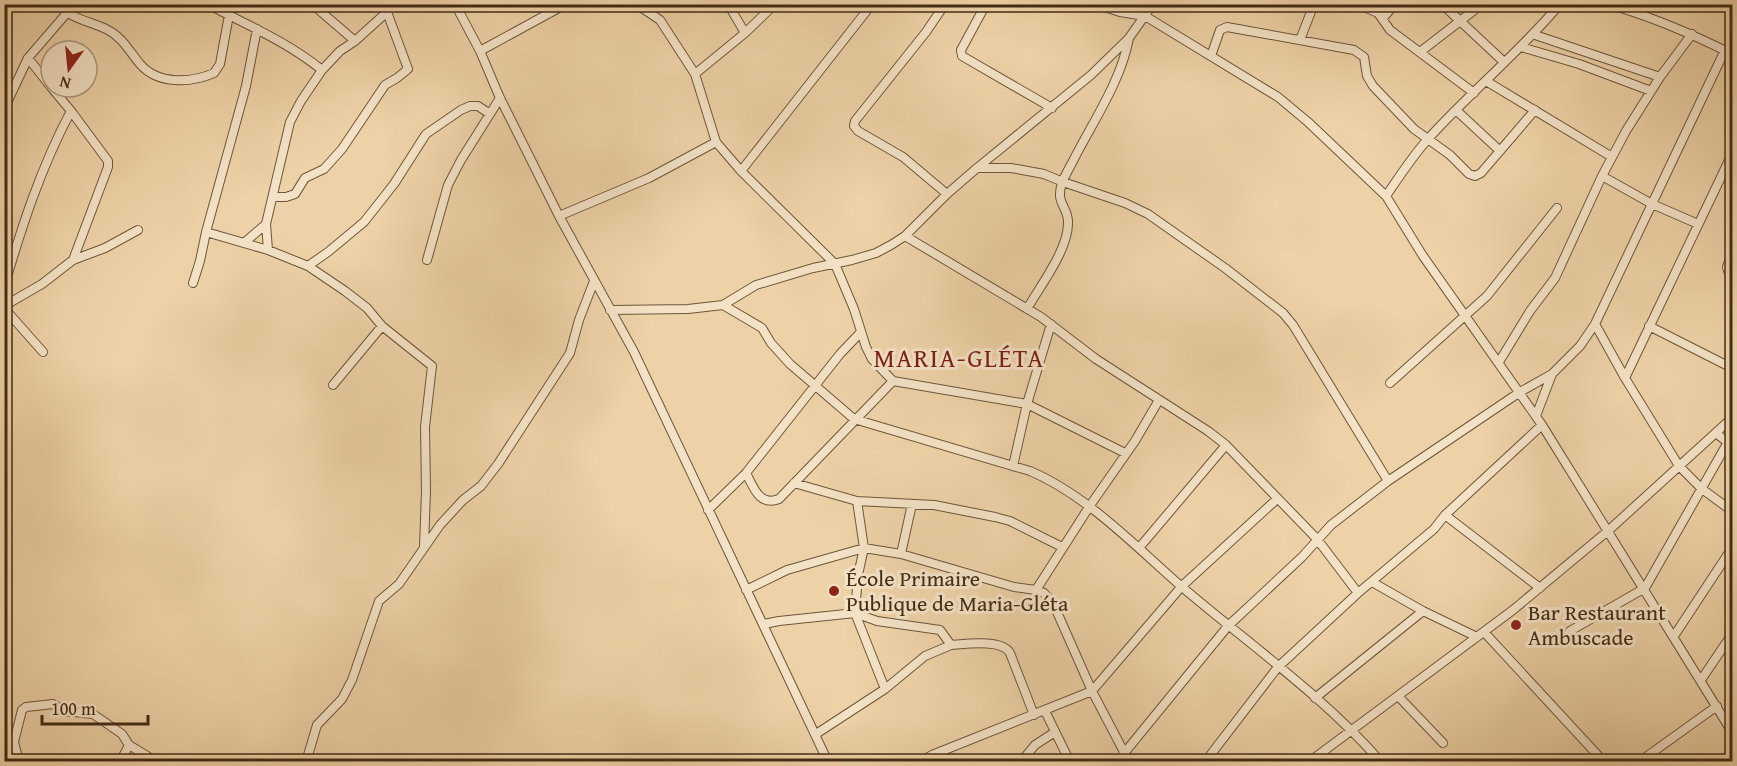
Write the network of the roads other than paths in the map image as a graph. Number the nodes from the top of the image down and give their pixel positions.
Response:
1 (60, 4) edge
2 (218, 4) edge
3 (312, 4) edge
4 (455, 4) edge
5 (566, 4) edge
6 (636, 4) edge
7 (728, 4) edge
8 (775, 4) edge
9 (872, 4) edge
10 (930, 4) edge
11 (945, 4) edge
12 (986, 4) edge
13 (1095, 4) edge
14 (1153, 4) edge
15 (1314, 4) edge
16 (1357, 4) edge
17 (1395, 4) edge
18 (1442, 4) edge
19 (1482, 4) edge
20 (1560, 4) edge
21 (1607, 4) edge
22 (385, 8) edge
23 (939, 12) junction
24 (66, 15) junction
25 (229, 15) junction
26 (1145, 16) junction
27 (1383, 18) junction
28 (1460, 21) junction
29 (257, 29) junction
30 (745, 33) junction
31 (1692, 34) junction
32 (1535, 35) junction
33 (1129, 38) junction
34 (1300, 40) junction
35 (356, 41) junction
36 (1521, 47) junction
37 (480, 51) junction
38 (1420, 52) junction
39 (1729, 52) edge
40 (1211, 56) junction
41 (28, 58) junction
42 (1504, 62) junction
43 (322, 70) junction
44 (39, 72) edge
45 (695, 74) junction
46 (1660, 77) junction
47 (1486, 81) junction
48 (1651, 91) junction
49 (1474, 93) junction
50 (500, 98) junction
51 (61, 99) edge
52 (1052, 108) junction
53 (4, 109) edge
54 (1535, 110) junction
55 (71, 111) junction
56 (1457, 111) junction
57 (490, 114) junction
58 (1428, 140) junction
59 (716, 142) junction
60 (1500, 151) junction
61 (1732, 154) edge
62 (1612, 157) junction
63 (977, 168) junction
64 (741, 171) junction
65 (1602, 176) junction
66 (1063, 182) junction
67 (947, 194) junction
68 (1386, 196) junction
69 (273, 197) junction
70 (1652, 204) junction
71 (1557, 208) dead end
72 (559, 216) junction
73 (266, 224) junction
74 (1698, 224) junction
75 (138, 230) dead end
76 (206, 232) junction
77 (905, 236) junction
78 (243, 243) junction
79 (268, 249) junction
80 (1732, 255) edge
81 (73, 260) junction
82 (427, 260) dead end
83 (835, 264) junction
84 (308, 266) junction
85 (1732, 275) edge
86 (594, 280) junction
87 (192, 283) dead end
88 (4, 287) edge
89 (723, 305) junction
90 (4, 307) edge
91 (1027, 309) junction
92 (610, 310) junction
93 (1466, 316) junction
94 (1051, 324) junction
95 (1595, 324) junction
96 (382, 326) junction
97 (1648, 326) junction
98 (861, 332) junction
99 (43, 352) dead end
100 (1499, 362) junction
101 (1732, 368) edge
102 (1552, 374) junction
103 (1625, 378) junction
104 (893, 381) junction
105 (1390, 383) dead end
106 (333, 385) dead end
107 (814, 386) junction
108 (1520, 392) junction
109 (1159, 400) junction
110 (1027, 404) junction
111 (1536, 416) junction
112 (1732, 418) edge
113 (854, 419) junction
114 (1542, 425) junction
115 (1716, 433) junction
116 (1730, 444) edge
117 (1226, 445) junction
118 (1125, 453) junction
119 (1013, 466) junction
120 (1679, 466) junction
121 (746, 472) junction
122 (1388, 481) junction
123 (794, 483) junction
124 (1702, 489) junction
125 (1277, 499) junction
126 (857, 501) junction
127 (912, 504) junction
128 (1089, 507) junction
129 (708, 510) junction
130 (1732, 511) edge
131 (1445, 515) junction
132 (1609, 530) junction
133 (1317, 539) junction
134 (424, 547) junction
135 (864, 548) junction
136 (1062, 548) junction
137 (1139, 548) junction
138 (1732, 548) edge
139 (901, 554) junction
140 (1372, 582) junction
141 (1182, 586) junction
142 (1540, 588) junction
143 (1645, 588) junction
144 (746, 590) junction
145 (1036, 590) junction
146 (1358, 593) junction
147 (1423, 611) junction
148 (855, 613) junction
149 (764, 624) junction
150 (1228, 626) junction
151 (1570, 631) dead end
152 (1481, 634) junction
153 (1732, 634) edge
154 (1674, 636) junction
155 (951, 645) junction
156 (1278, 668) junction
157 (1701, 681) junction
158 (885, 689) junction
159 (1092, 691) junction
160 (1398, 696) junction
161 (1315, 698) junction
162 (1717, 706) junction
163 (1045, 711) junction
164 (1034, 715) junction
165 (1353, 730) junction
166 (1055, 732) junction
167 (1732, 732) edge
168 (816, 734) junction
169 (1443, 743) dead end
170 (129, 745) junction
171 (1125, 754) junction
172 (19, 762) edge
173 (120, 762) edge
174 (157, 762) edge
175 (306, 762) edge
176 (828, 762) edge
177 (920, 762) edge
178 (1021, 762) edge
179 (1070, 762) edge
180 (1117, 762) edge
181 (1133, 762) edge
182 (1205, 762) edge
183 (1310, 762) edge
184 (1381, 762) edge
185 (1604, 762) edge
186 (1639, 762) edge

1 - 24 street
2 - 25 street
3 - 35 street
4 - 37 street
5 - 37 street
6 - 45 street
7 - 30 street
8 - 30 street
9 - 64 street
10 - 23 street
11 - 23 street
12 - 52 street
13 - 26 street
14 - 26 street
15 - 34 street
16 - 27 street
17 - 27 street
18 - 28 street
19 - 28 street
20 - 32 street
21 - 31 street
22 - 35 street
22 - 69 street
23 - 67 street
24 - 25 street
24 - 41 street
25 - 29 street
26 - 33 street
26 - 40 street
27 - 38 street
28 - 38 street
28 - 42 street
29 - 43 street
29 - 76 street
30 - 45 street
31 - 39 street
31 - 46 street
32 - 36 street
32 - 46 street
33 - 52 street
33 - 66 street
34 - 40 street
34 - 58 street
35 - 43 street
36 - 42 street
36 - 48 street
37 - 50 street
38 - 49 street
39 - 70 street
40 - 68 street
41 - 44 street
41 - 53 street
42 - 47 street
43 - 69 street
45 - 59 street
46 - 48 street
47 - 49 street
47 - 54 street
48 - 62 street
49 - 56 street
50 - 57 street
50 - 72 street
51 - 55 street
52 - 63 street
54 - 60 street
54 - 62 street
55 - 81 street
55 - 88 street
56 - 58 street
56 - 60 street
57 - 82 street
57 - 84 street
58 - 60 street
58 - 68 street
59 - 64 street
59 - 72 street
61 - 74 street
62 - 65 street
63 - 66 street
63 - 67 street
64 - 83 street
65 - 70 street
65 - 100 street
66 - 91 street
66 - 122 street
67 - 77 street
68 - 93 street
69 - 73 street
70 - 74 street
70 - 95 street
71 - 93 street
72 - 86 street
73 - 78 street
73 - 79 street
74 - 97 street
75 - 81 street
76 - 78 street
76 - 87 street
77 - 83 street
77 - 91 street
78 - 79 street
79 - 84 street
80 - 85 street
81 - 90 street
83 - 89 street
83 - 98 street
84 - 96 street
86 - 92 street
86 - 134 street
89 - 92 street
89 - 107 street
90 - 99 street
91 - 94 street
92 - 129 street
93 - 100 street
93 - 105 street
94 - 109 street
94 - 110 street
95 - 102 street
95 - 103 street
96 - 106 street
96 - 134 street
97 - 101 street
97 - 103 street
98 - 104 street
98 - 107 street
100 - 108 street
102 - 108 street
102 - 111 street
103 - 120 street
104 - 110 street
104 - 113 street
107 - 113 street
107 - 121 street
108 - 111 street
108 - 122 street
109 - 117 street
109 - 118 street
110 - 118 street
110 - 119 street
111 - 114 street
112 - 115 street
113 - 119 street
113 - 123 street
114 - 131 street
114 - 132 street
115 - 116 street
115 - 120 street
116 - 124 street
117 - 125 street
117 - 137 street
118 - 128 street
119 - 128 street
120 - 124 street
120 - 132 street
121 - 123 street
121 - 129 street
122 - 133 street
123 - 126 street
124 - 130 street
124 - 143 street
125 - 133 street
125 - 141 street
126 - 127 street
126 - 135 street
127 - 136 street
127 - 139 street
128 - 136 street
128 - 137 street
129 - 144 street
131 - 140 street
131 - 142 street
132 - 142 street
132 - 143 street
133 - 146 street
133 - 150 street
134 - 175 street
135 - 139 street
135 - 144 street
135 - 148 street
136 - 145 street
137 - 141 street
138 - 154 street
139 - 145 street
140 - 146 street
140 - 147 street
141 - 150 street
141 - 159 street
142 - 152 street
143 - 151 street
143 - 154 street
144 - 149 street
145 - 159 street
146 - 156 street
147 - 152 street
147 - 161 street
148 - 149 street
148 - 155 street
148 - 158 street
149 - 168 street
150 - 156 street
150 - 171 street
152 - 160 street
152 - 185 street
153 - 157 street
154 - 157 street
155 - 158 street
155 - 164 street
156 - 161 street
156 - 182 street
157 - 162 street
158 - 168 street
159 - 163 street
159 - 171 street
160 - 165 street
160 - 169 street
161 - 165 street
162 - 167 street
162 - 186 street
163 - 164 street
163 - 166 street
164 - 177 street
165 - 183 street
165 - 184 street
166 - 178 street
166 - 179 street
168 - 176 street
170 - 172 street
170 - 173 street
170 - 174 street
171 - 180 street
171 - 181 street

